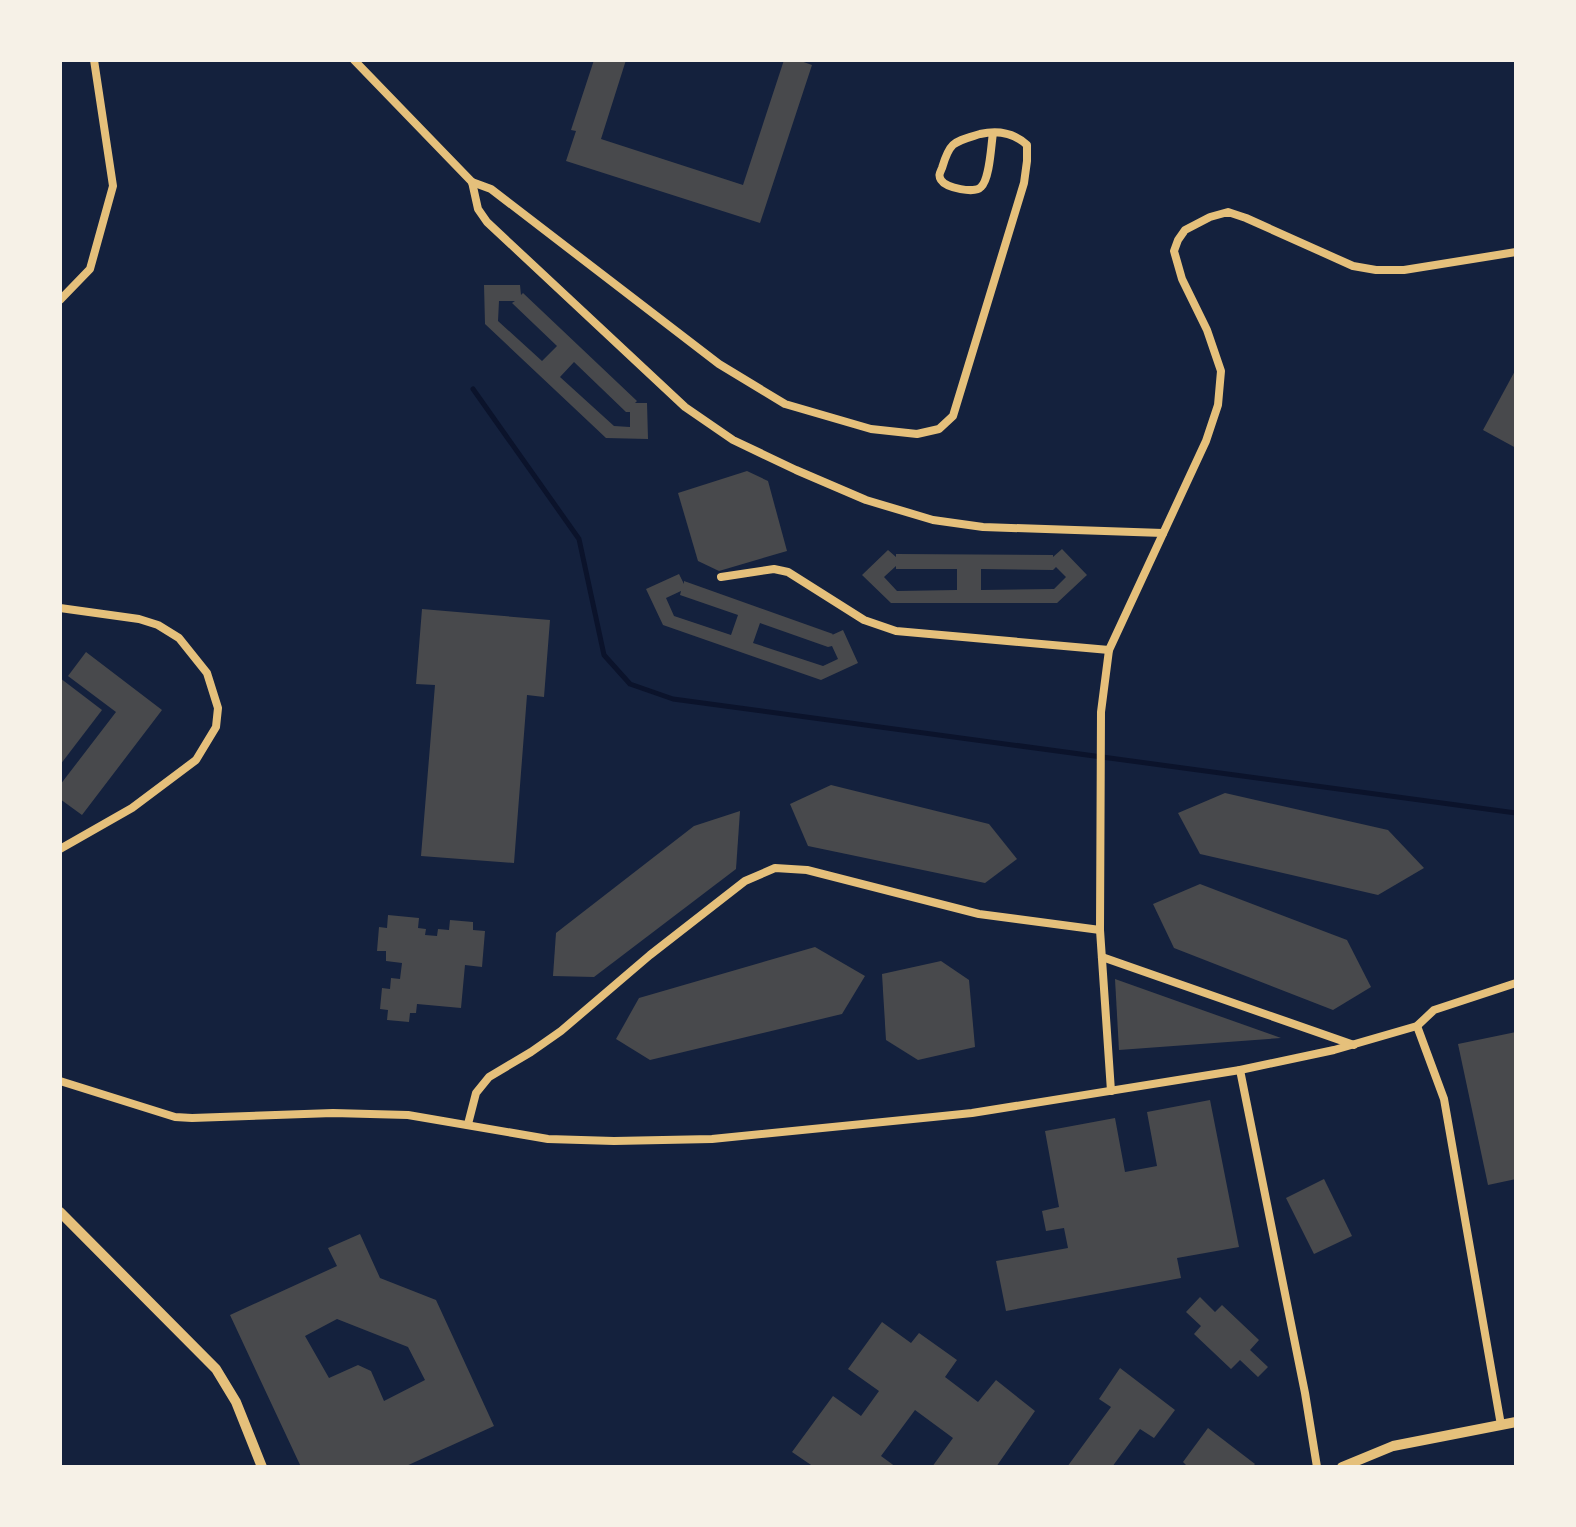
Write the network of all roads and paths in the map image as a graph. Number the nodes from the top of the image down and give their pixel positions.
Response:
1 (94, 60) edge
2 (354, 60) edge
3 (993, 133) junction
4 (472, 182) junction
5 (1516, 252) edge
6 (60, 300) edge
7 (1163, 533) junction
8 (721, 577) dead end
9 (60, 608) edge
10 (1109, 650) junction
11 (60, 849) edge
12 (1100, 930) junction
13 (1102, 957) junction
14 (1516, 983) edge
15 (1417, 1026) junction
16 (1354, 1045) junction
17 (1240, 1070) junction
18 (60, 1081) edge
19 (1111, 1091) junction
20 (468, 1124) junction
21 (60, 1212) edge
22 (1516, 1422) edge
23 (1501, 1425) junction
24 (262, 1467) edge
25 (1317, 1467) edge
26 (1342, 1467) edge

1 - 6 street
2 - 4 street
3 - 3 street
3 - 4 street
4 - 7 street
5 - 7 street
7 - 10 street
8 - 10 street
9 - 11 street
10 - 12 street
12 - 13 street
12 - 20 street
13 - 16 street
13 - 19 street
14 - 15 street
15 - 16 street
15 - 23 street
16 - 17 street
17 - 19 street
17 - 25 street
18 - 20 street
19 - 20 street
21 - 24 street
22 - 23 street
23 - 26 street

